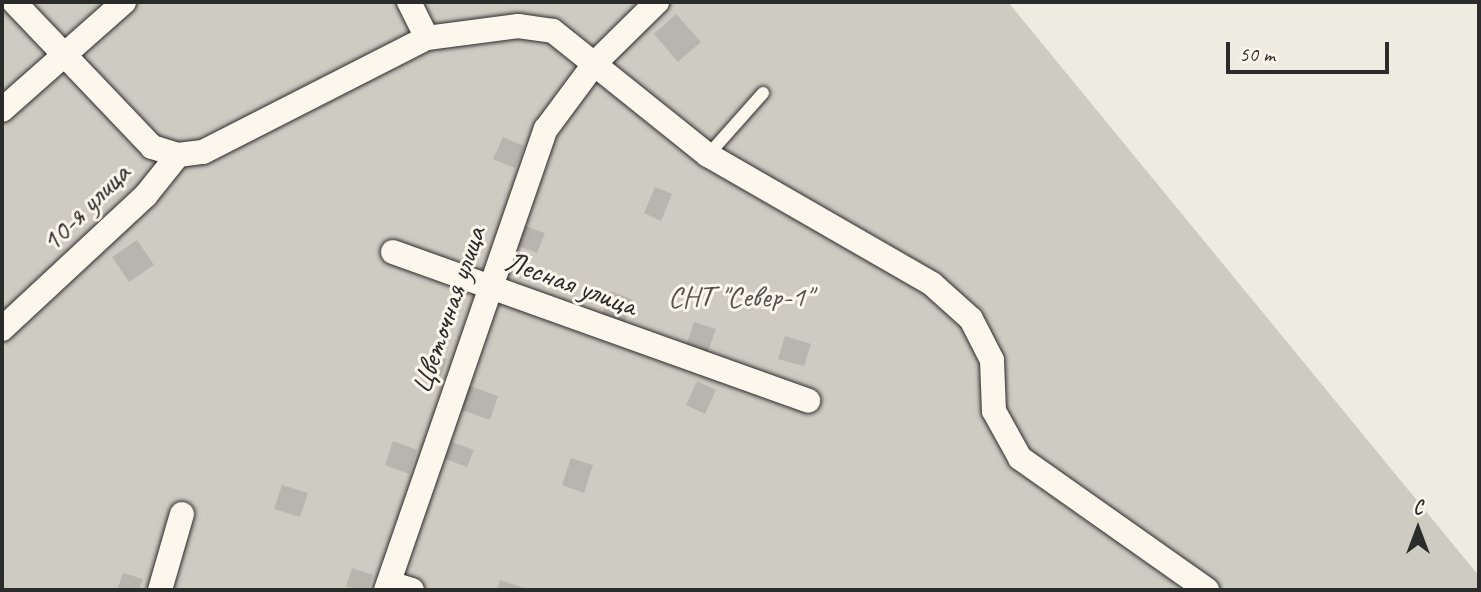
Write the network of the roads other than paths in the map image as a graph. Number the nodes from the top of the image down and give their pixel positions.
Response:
1 (14, 2) edge
2 (124, 2) edge
3 (409, 2) edge
4 (657, 2) edge
5 (428, 38) junction
6 (62, 55) junction
7 (595, 63) junction
8 (763, 93) dead end
9 (2, 110) edge
10 (178, 155) junction
11 (708, 155) junction
12 (393, 252) dead end
13 (487, 287) junction
14 (2, 329) edge
15 (808, 401) dead end
16 (182, 514) dead end
17 (396, 588) edge
18 (160, 590) edge
19 (1207, 590) edge

1 - 6 street
2 - 6 street
3 - 5 street
4 - 7 street, Цветочная улица
5 - 7 street
5 - 10 street
6 - 9 street
6 - 10 street
7 - 11 street
7 - 13 street, Цветочная улица
8 - 11 lane
10 - 14 street, 10-я улица
11 - 19 street
12 - 13 street, Лесная улица
13 - 15 street, Лесная улица
13 - 17 street, Цветочная улица
16 - 18 street

